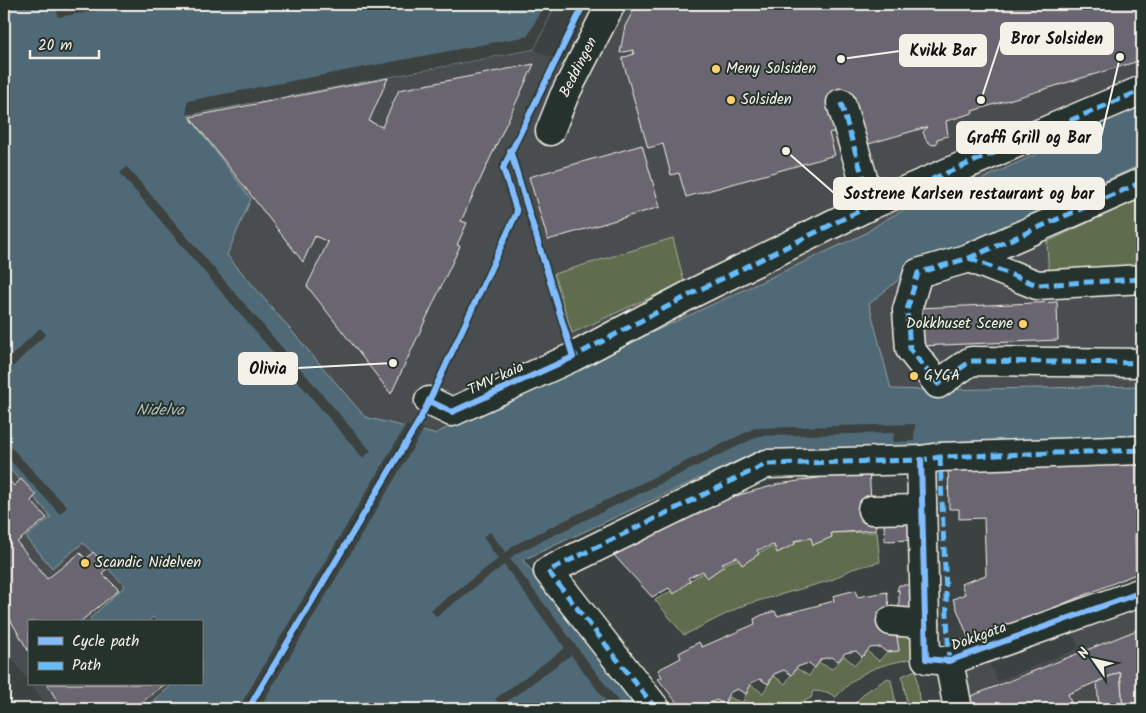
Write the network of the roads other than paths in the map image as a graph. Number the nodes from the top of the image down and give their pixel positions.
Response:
1 (611, 4) edge
2 (1142, 90) edge
3 (841, 103) dead end
4 (550, 131) dead end
5 (1142, 182) edge
6 (872, 205) junction
7 (969, 258) junction
8 (1142, 279) edge
9 (1142, 363) edge
10 (429, 401) dead end
11 (1142, 450) edge
12 (921, 460) junction
13 (872, 510) dead end
14 (922, 510) junction
15 (1142, 592) edge
16 (891, 621) dead end
17 (925, 624) junction
18 (949, 661) junction
19 (656, 709) edge
20 (958, 709) edge

1 - 4 street, Beddingen
2 - 6 street, TMV-kaia
3 - 6 street
5 - 7 street
6 - 10 street, TMV-kaia
7 - 8 street
7 - 9 street
11 - 12 street
12 - 14 street, Dokkgata
12 - 19 street
13 - 14 street
14 - 17 street, Dokkgata
15 - 18 street, Dokkgata
16 - 17 street
17 - 18 street, Dokkgata
18 - 20 street

